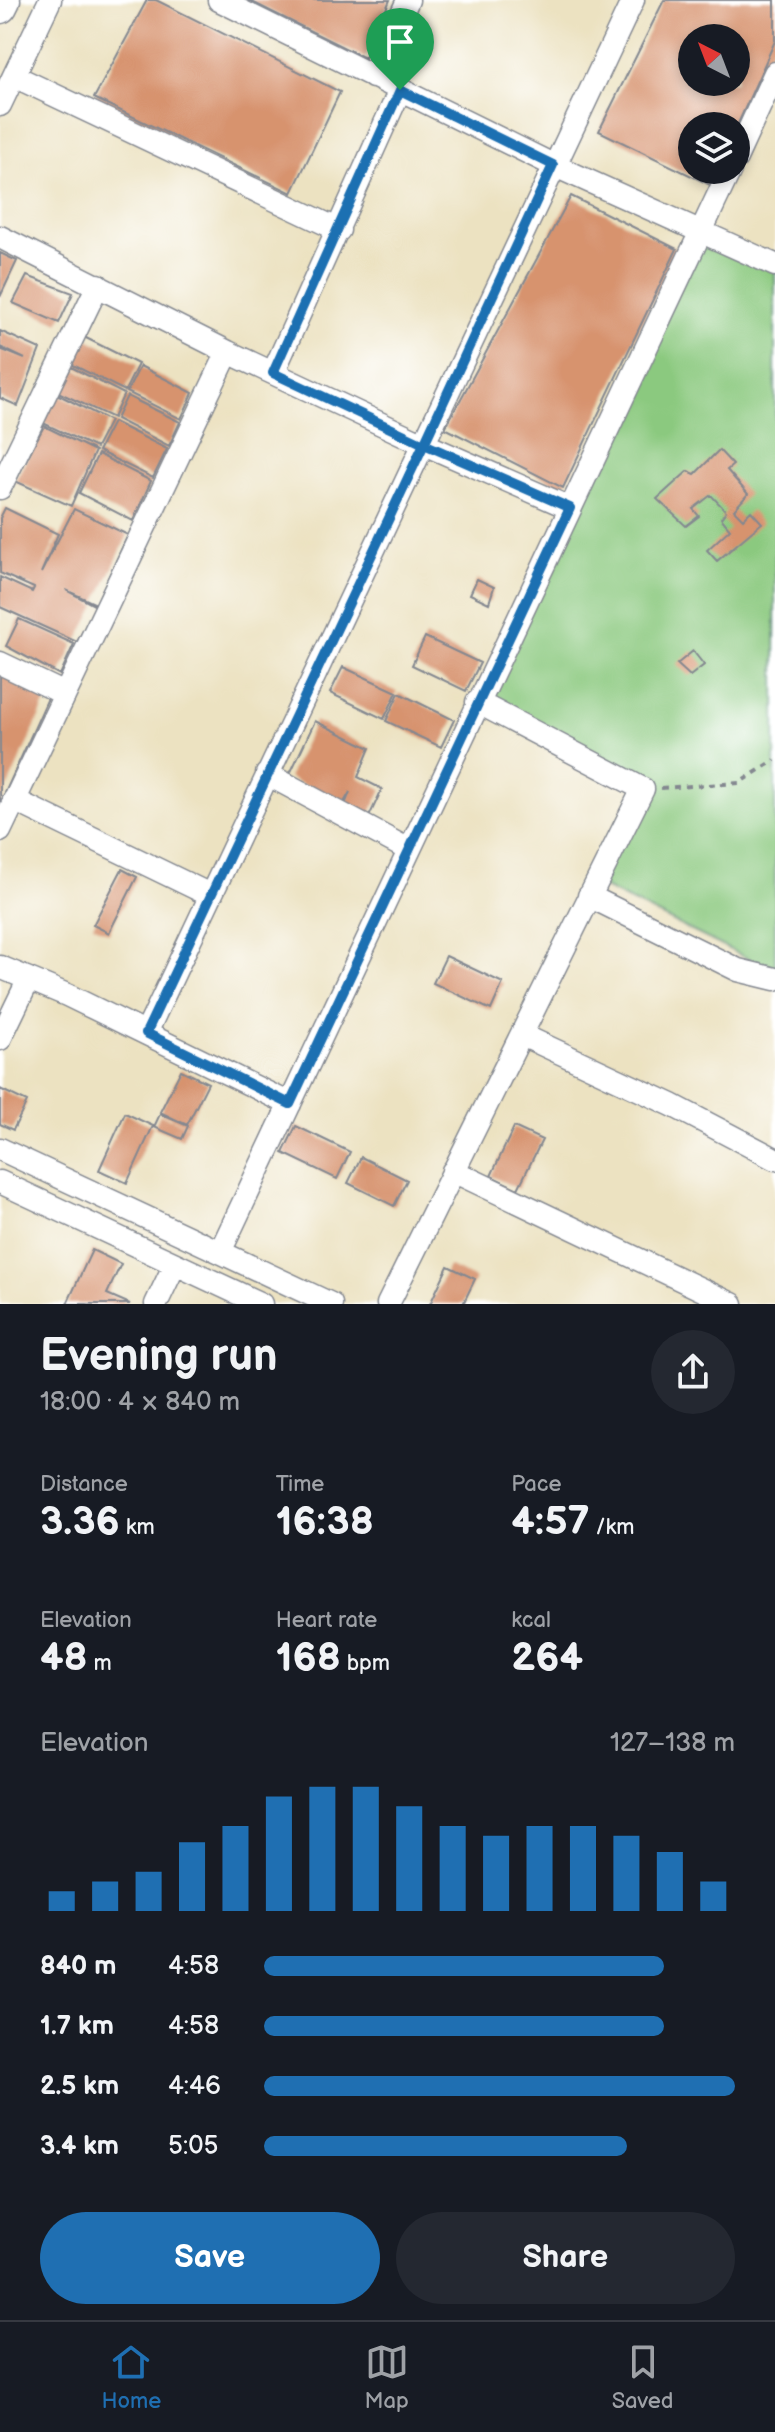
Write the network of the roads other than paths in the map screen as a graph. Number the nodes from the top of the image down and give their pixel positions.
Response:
1 (3, 0) edge
2 (50, 0) edge
3 (408, 0) edge
4 (633, 0) edge
5 (228, 2) edge
6 (0, 6) edge
7 (775, 73) edge
8 (14, 76) junction
9 (373, 77) junction
10 (400, 90) junction
11 (0, 105) edge
12 (750, 127) edge
13 (553, 165) junction
14 (724, 184) edge
15 (339, 230) junction
16 (701, 233) junction
17 (0, 237) edge
18 (775, 265) edge
19 (98, 285) junction
20 (228, 352) junction
21 (273, 373) junction
22 (424, 444) junction
23 (0, 488) edge
24 (570, 508) junction
25 (0, 663) edge
26 (65, 694) junction
27 (477, 702) junction
28 (267, 774) junction
29 (14, 800) junction
30 (0, 831) edge
31 (409, 850) junction
32 (210, 895) junction
33 (589, 896) junction
34 (0, 967) edge
35 (775, 979) edge
36 (28, 981) junction
37 (146, 1033) junction
38 (522, 1035) junction
39 (0, 1039) edge
40 (290, 1104) junction
41 (0, 1149) edge
42 (775, 1159) edge
43 (453, 1171) junction
44 (0, 1182) edge
45 (220, 1252) junction
46 (175, 1264) junction
47 (156, 1304) edge
48 (261, 1304) edge
49 (331, 1304) edge
50 (388, 1304) edge
51 (732, 1304) edge

1 - 6 main road
2 - 8 street
3 - 9 street
4 - 13 street
5 - 9 street
7 - 12 street
8 - 11 street
8 - 15 street
9 - 10 street
10 - 13 street
10 - 15 street
13 - 16 street
13 - 22 street
14 - 16 street
15 - 21 street
16 - 18 street
16 - 24 street
17 - 19 street
19 - 20 street
19 - 23 street
20 - 21 street
20 - 26 street
21 - 22 street
22 - 24 street
22 - 28 street
24 - 27 street
25 - 26 street
26 - 29 street
27 - 31 street
27 - 33 street
28 - 31 street
28 - 32 street
29 - 30 street
29 - 32 street
31 - 40 street
32 - 37 street
33 - 35 street
33 - 38 street
34 - 36 street
36 - 37 street
36 - 39 street
37 - 40 street
38 - 42 street
38 - 43 street
40 - 45 street
41 - 45 street
43 - 50 street
43 - 51 street
44 - 46 street
45 - 49 street
46 - 47 street
46 - 48 street

